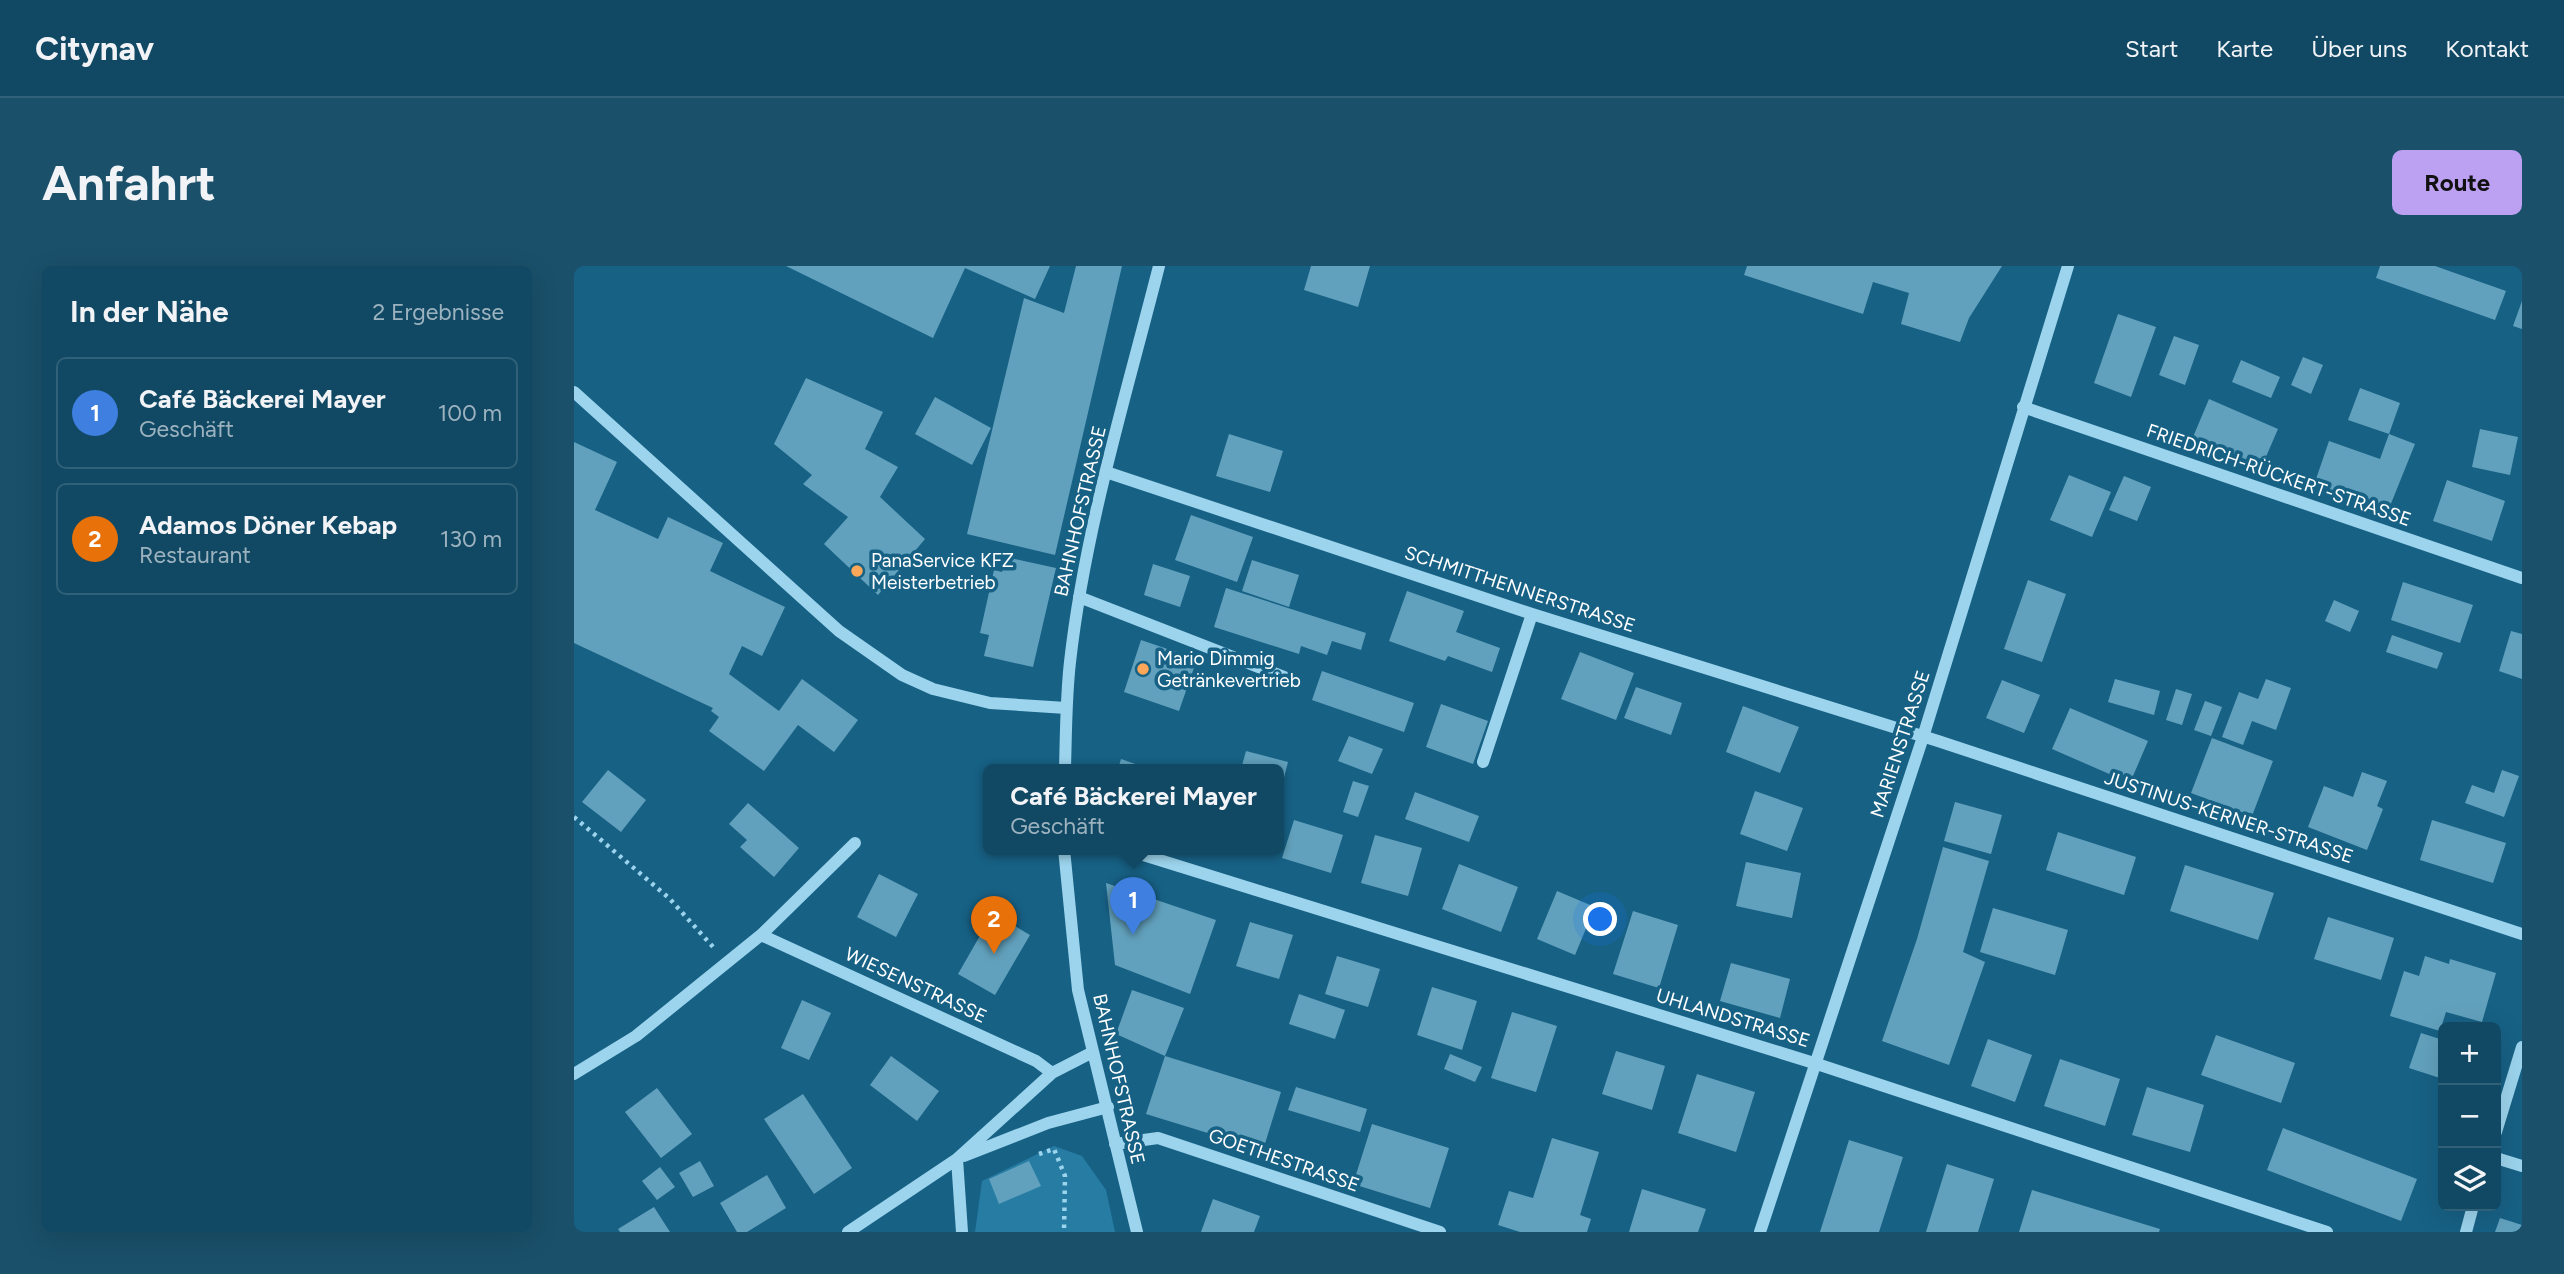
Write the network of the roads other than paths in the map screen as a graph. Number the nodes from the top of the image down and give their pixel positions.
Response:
1 (1158, 266) edge
2 (2068, 266) edge
3 (574, 392) edge
4 (2023, 407) junction
5 (1107, 472) junction
6 (2522, 578) edge
7 (1079, 597) junction
8 (1532, 614) junction
9 (1297, 682) dead end
10 (1066, 708) junction
11 (1923, 737) junction
12 (1483, 762) dead end
13 (1065, 764) edge
14 (855, 843) dead end
15 (1065, 855) edge
16 (1143, 855) edge
17 (761, 934) junction
18 (2522, 934) edge
19 (2522, 1046) edge
20 (1093, 1052) junction
21 (1817, 1064) junction
22 (1052, 1073) junction
23 (574, 1074) edge
24 (1108, 1107) junction
25 (2501, 1115) edge
26 (1115, 1144) junction
27 (957, 1159) junction
28 (2501, 1160) edge
29 (2522, 1166) edge
30 (2472, 1211) edge
31 (848, 1232) edge
32 (962, 1232) edge
33 (1136, 1232) edge
34 (1440, 1232) edge
35 (1760, 1232) edge
36 (2327, 1232) edge
37 (2466, 1232) edge

1 - 5 street, BAHNHOFSTRASSE
2 - 4 street, MARIENSTRASSE
3 - 10 street
4 - 6 street, FRIEDRICH-RÜCKERT-STRASSE
4 - 11 street, MARIENSTRASSE
5 - 7 street, BAHNHOFSTRASSE
5 - 8 street, SCHMITTHENNERSTRASSE
7 - 9 street
7 - 10 street, BAHNHOFSTRASSE
8 - 11 street, SCHMITTHENNERSTRASSE
8 - 12 street
10 - 13 street, BAHNHOFSTRASSE
11 - 18 street, JUSTINUS-KERNER-STRASSE
11 - 21 street, MARIENSTRASSE
14 - 17 street
15 - 20 street, BAHNHOFSTRASSE
16 - 21 street, UHLANDSTRASSE
17 - 22 street, WIESENSTRASSE
17 - 23 street
19 - 25 street
20 - 22 street
20 - 24 street, BAHNHOFSTRASSE
21 - 35 street, MARIENSTRASSE
21 - 36 street, UHLANDSTRASSE
22 - 27 street
24 - 26 street, BAHNHOFSTRASSE
24 - 27 street
26 - 33 street, BAHNHOFSTRASSE
26 - 34 street, GOETHESTRASSE
27 - 31 street
27 - 32 street
28 - 29 street
30 - 37 street

